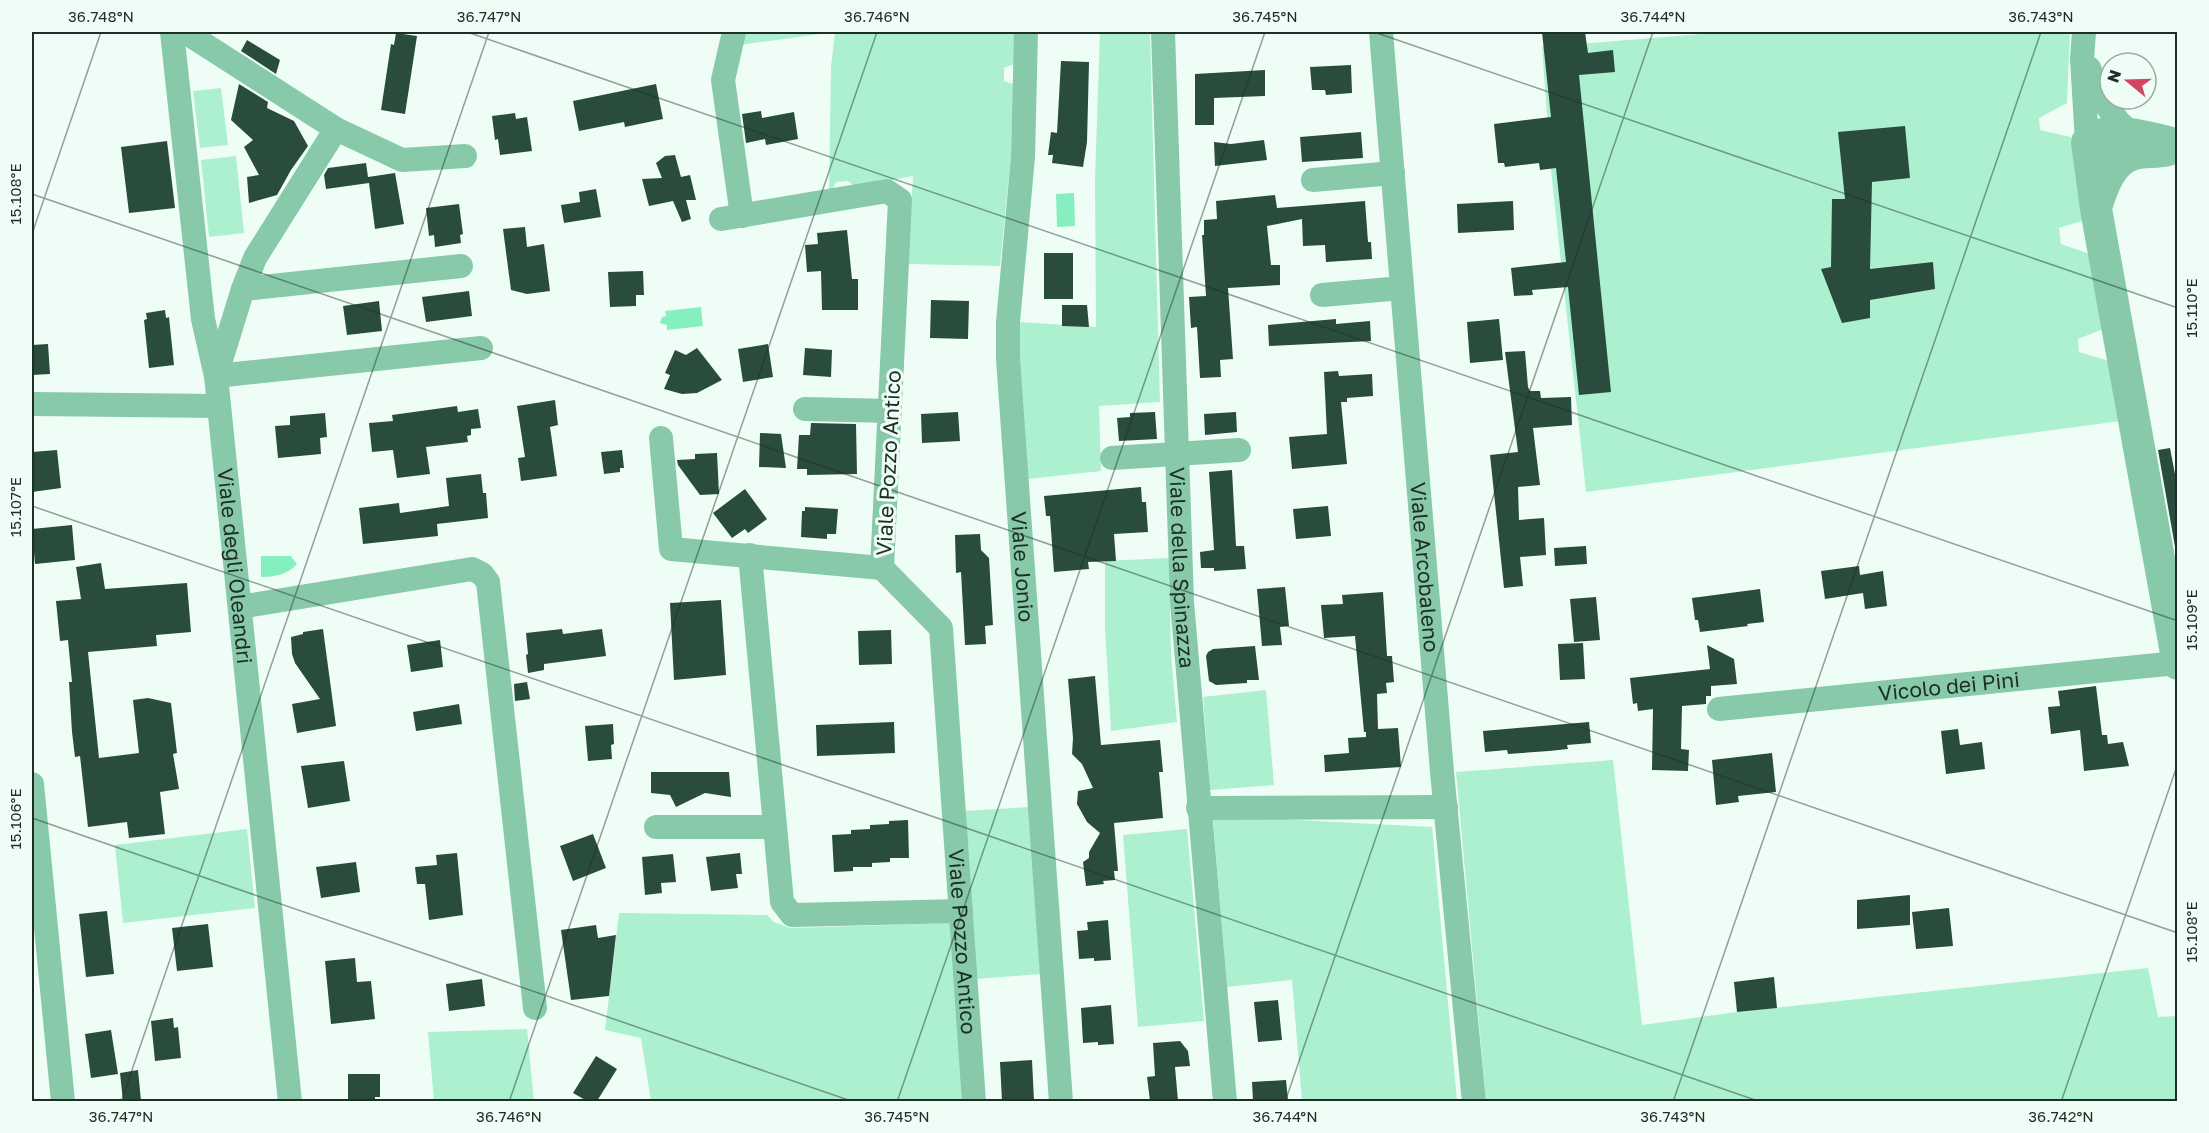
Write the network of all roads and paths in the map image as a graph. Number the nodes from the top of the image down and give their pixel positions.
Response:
1 (172, 32) edge
2 (185, 32) edge
3 (734, 32) edge
4 (1026, 32) edge
5 (1163, 32) edge
6 (1382, 32) edge
7 (2083, 42) edge
8 (336, 129) junction
9 (2086, 142) junction
10 (2134, 145) junction
11 (2178, 147) edge
12 (465, 156) dead end
13 (1393, 173) junction
14 (1313, 180) dead end
15 (2096, 209) junction
16 (461, 266) dead end
17 (1402, 288) junction
18 (243, 290) junction
19 (1322, 295) dead end
20 (482, 348) dead end
21 (216, 376) junction
22 (32, 404) edge
23 (219, 406) junction
24 (805, 410) dead end
25 (890, 411) junction
26 (661, 438) dead end
27 (1239, 450) dead end
28 (1176, 454) junction
29 (1112, 458) dead end
30 (750, 555) junction
31 (882, 568) junction
32 (240, 607) junction
33 (2177, 663) edge
34 (1719, 710) dead end
35 (32, 784) edge
36 (1446, 807) junction
37 (1198, 808) junction
38 (774, 826) junction
39 (656, 827) dead end
40 (961, 911) junction
41 (535, 1008) dead end
42 (63, 1101) edge
43 (290, 1101) edge
44 (974, 1101) edge
45 (1061, 1101) edge
46 (1225, 1101) edge
47 (1474, 1101) edge

1 - 21 street, Viale degli Oleandri
2 - 8 street
3 - 25 street, Viale Pozzo Antico
4 - 45 street, Viale Jonio
5 - 28 street, Viale della Spinazza
6 - 13 street, Viale Arcobaleno
7 - 9 street
7 - 10 street
8 - 12 street
8 - 18 street
9 - 10 street
9 - 15 street
10 - 11 street
10 - 15 street
13 - 14 street
13 - 17 street, Viale Arcobaleno
15 - 33 street
16 - 18 street
17 - 19 street
17 - 36 street, Viale Arcobaleno
18 - 21 street
20 - 21 street
21 - 23 street, Viale degli Oleandri
22 - 23 street
23 - 32 street, Viale degli Oleandri
24 - 25 street
25 - 31 street, Viale Pozzo Antico
26 - 30 street
27 - 28 street
28 - 29 street
28 - 37 street, Viale della Spinazza
30 - 31 street
30 - 38 street
31 - 40 street, Viale Pozzo Antico
32 - 41 street
32 - 43 street, Viale degli Oleandri
33 - 34 street, Vicolo dei Pini
35 - 42 street
36 - 37 street
36 - 47 street, Viale Arcobaleno
37 - 46 street, Viale della Spinazza
38 - 39 street
38 - 40 street
40 - 44 street, Viale Pozzo Antico

